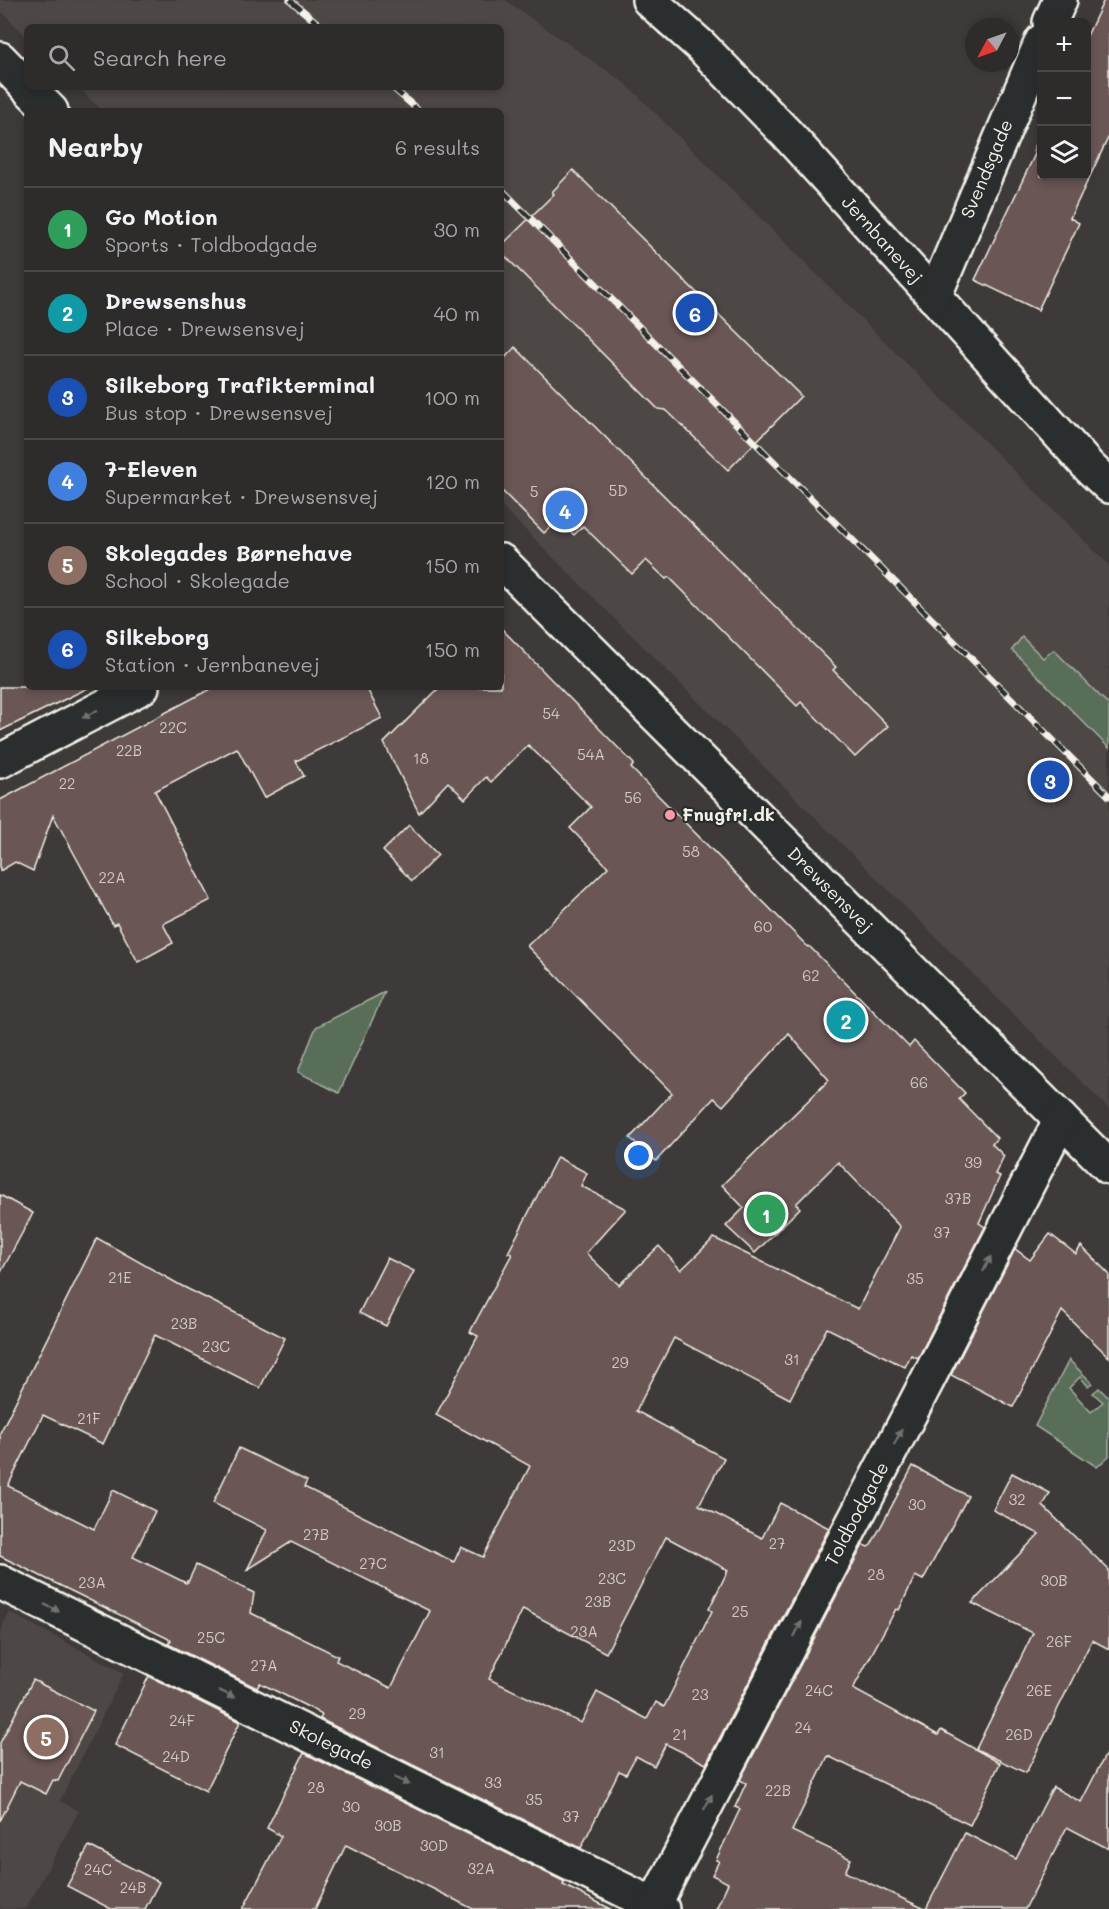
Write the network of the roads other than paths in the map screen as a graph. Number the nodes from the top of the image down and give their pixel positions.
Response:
1 (649, 0) edge
2 (1060, 0) edge
3 (1052, 18) edge
4 (1037, 51) edge
5 (0, 59) edge
6 (24, 84) edge
7 (30, 90) edge
8 (48, 108) edge
9 (934, 297) junction
10 (1109, 486) edge
11 (504, 564) edge
12 (136, 690) edge
13 (0, 761) edge
14 (1061, 1119) junction
15 (1109, 1167) edge
16 (0, 1582) edge
17 (656, 1908) edge

1 - 9 street, Jernbanevej
2 - 3 street
4 - 9 street, Svendsgade
5 - 6 street
7 - 8 street
9 - 10 street, Jernbanevej
11 - 14 street, Drewsensvej
12 -> 13 street
14 - 15 street, Drewsensvej
17 -> 14 street, Toldbodgade
16 -> 17 street, Skolegade

